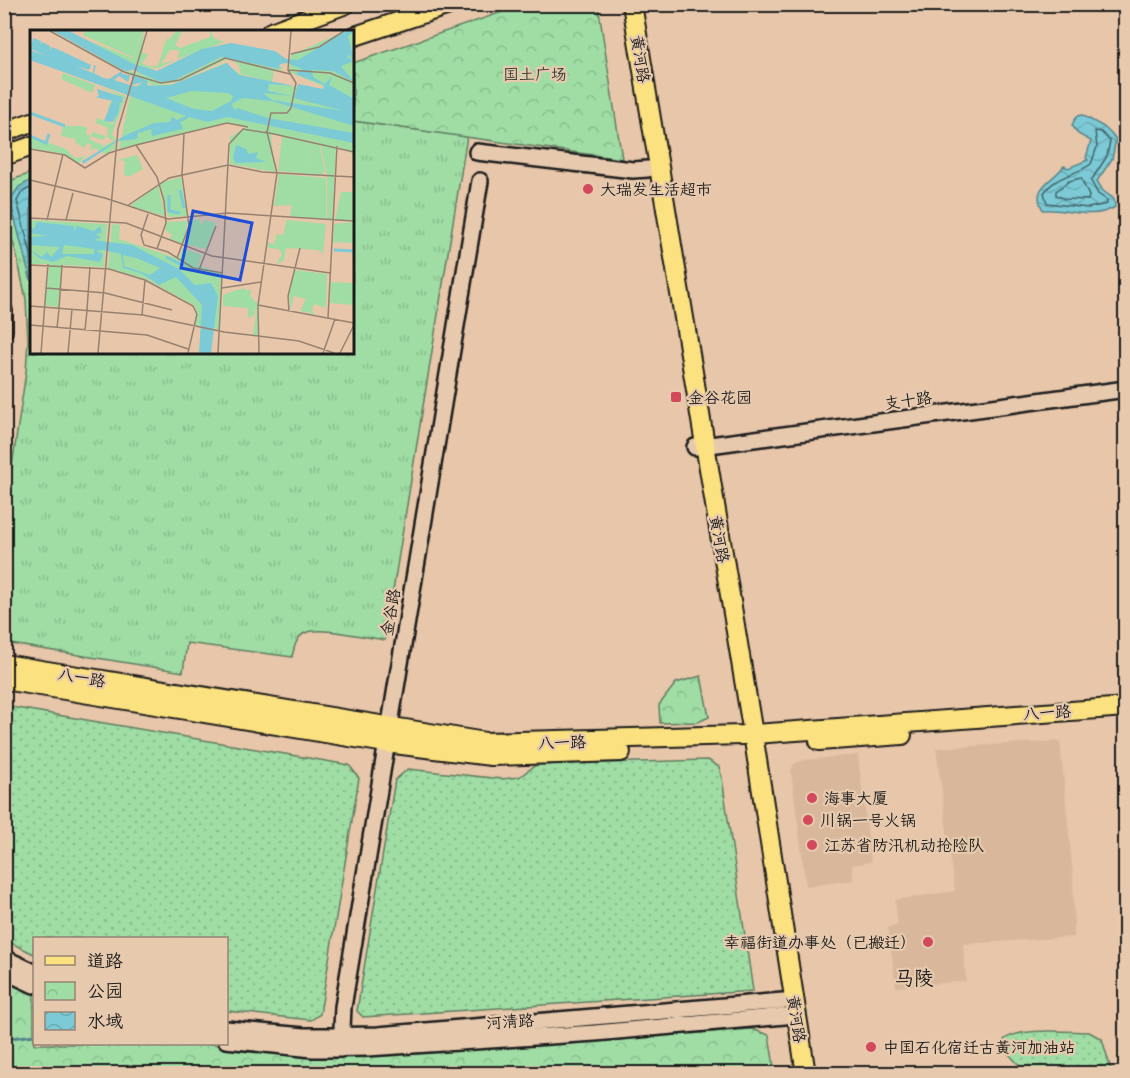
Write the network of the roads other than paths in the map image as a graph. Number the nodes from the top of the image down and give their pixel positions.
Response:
1 (346, 4) edge
2 (452, 4) edge
3 (621, 4) edge
4 (632, 4) edge
5 (276, 30) edge
6 (354, 36) edge
7 (30, 123) edge
8 (4, 132) edge
9 (30, 147) edge
10 (477, 152) dead end
11 (4, 156) edge
12 (648, 169) junction
13 (480, 181) dead end
14 (4, 311) edge
15 (4, 331) edge
16 (1125, 389) edge
17 (699, 446) junction
18 (4, 664) edge
19 (4, 680) edge
20 (1125, 707) edge
21 (1125, 718) edge
22 (387, 736) junction
23 (748, 740) junction
24 (4, 958) edge
25 (4, 971) edge
26 (33, 972) edge
27 (33, 985) edge
28 (788, 1011) junction
29 (228, 1029) edge
30 (228, 1040) edge
31 (341, 1043) junction
32 (795, 1074) edge
33 (806, 1074) edge

1 - 5 main road
2 - 6 main road
3 - 12 main road, 黄河路
4 - 17 main road, 黄河路
7 - 8 main road
9 - 11 main road
10 - 12 street
12 - 17 main road, 黄河路
13 - 22 street, 金谷路
14 - 15 street
16 - 17 street, 支十路
17 - 23 main road, 黄河路
18 - 22 main road, 八一路
19 - 22 main road, 八一路
20 - 23 main road, 八一路
21 - 23 main road, 八一路
22 - 23 main road, 八一路
22 - 31 street, 金谷路
23 - 28 main road, 黄河路
24 - 26 street
25 - 27 street
28 - 31 street, 河清路
28 - 32 main road, 黄河路
28 - 33 main road, 黄河路
29 - 31 street, 河清路
30 - 31 street, 河清路

